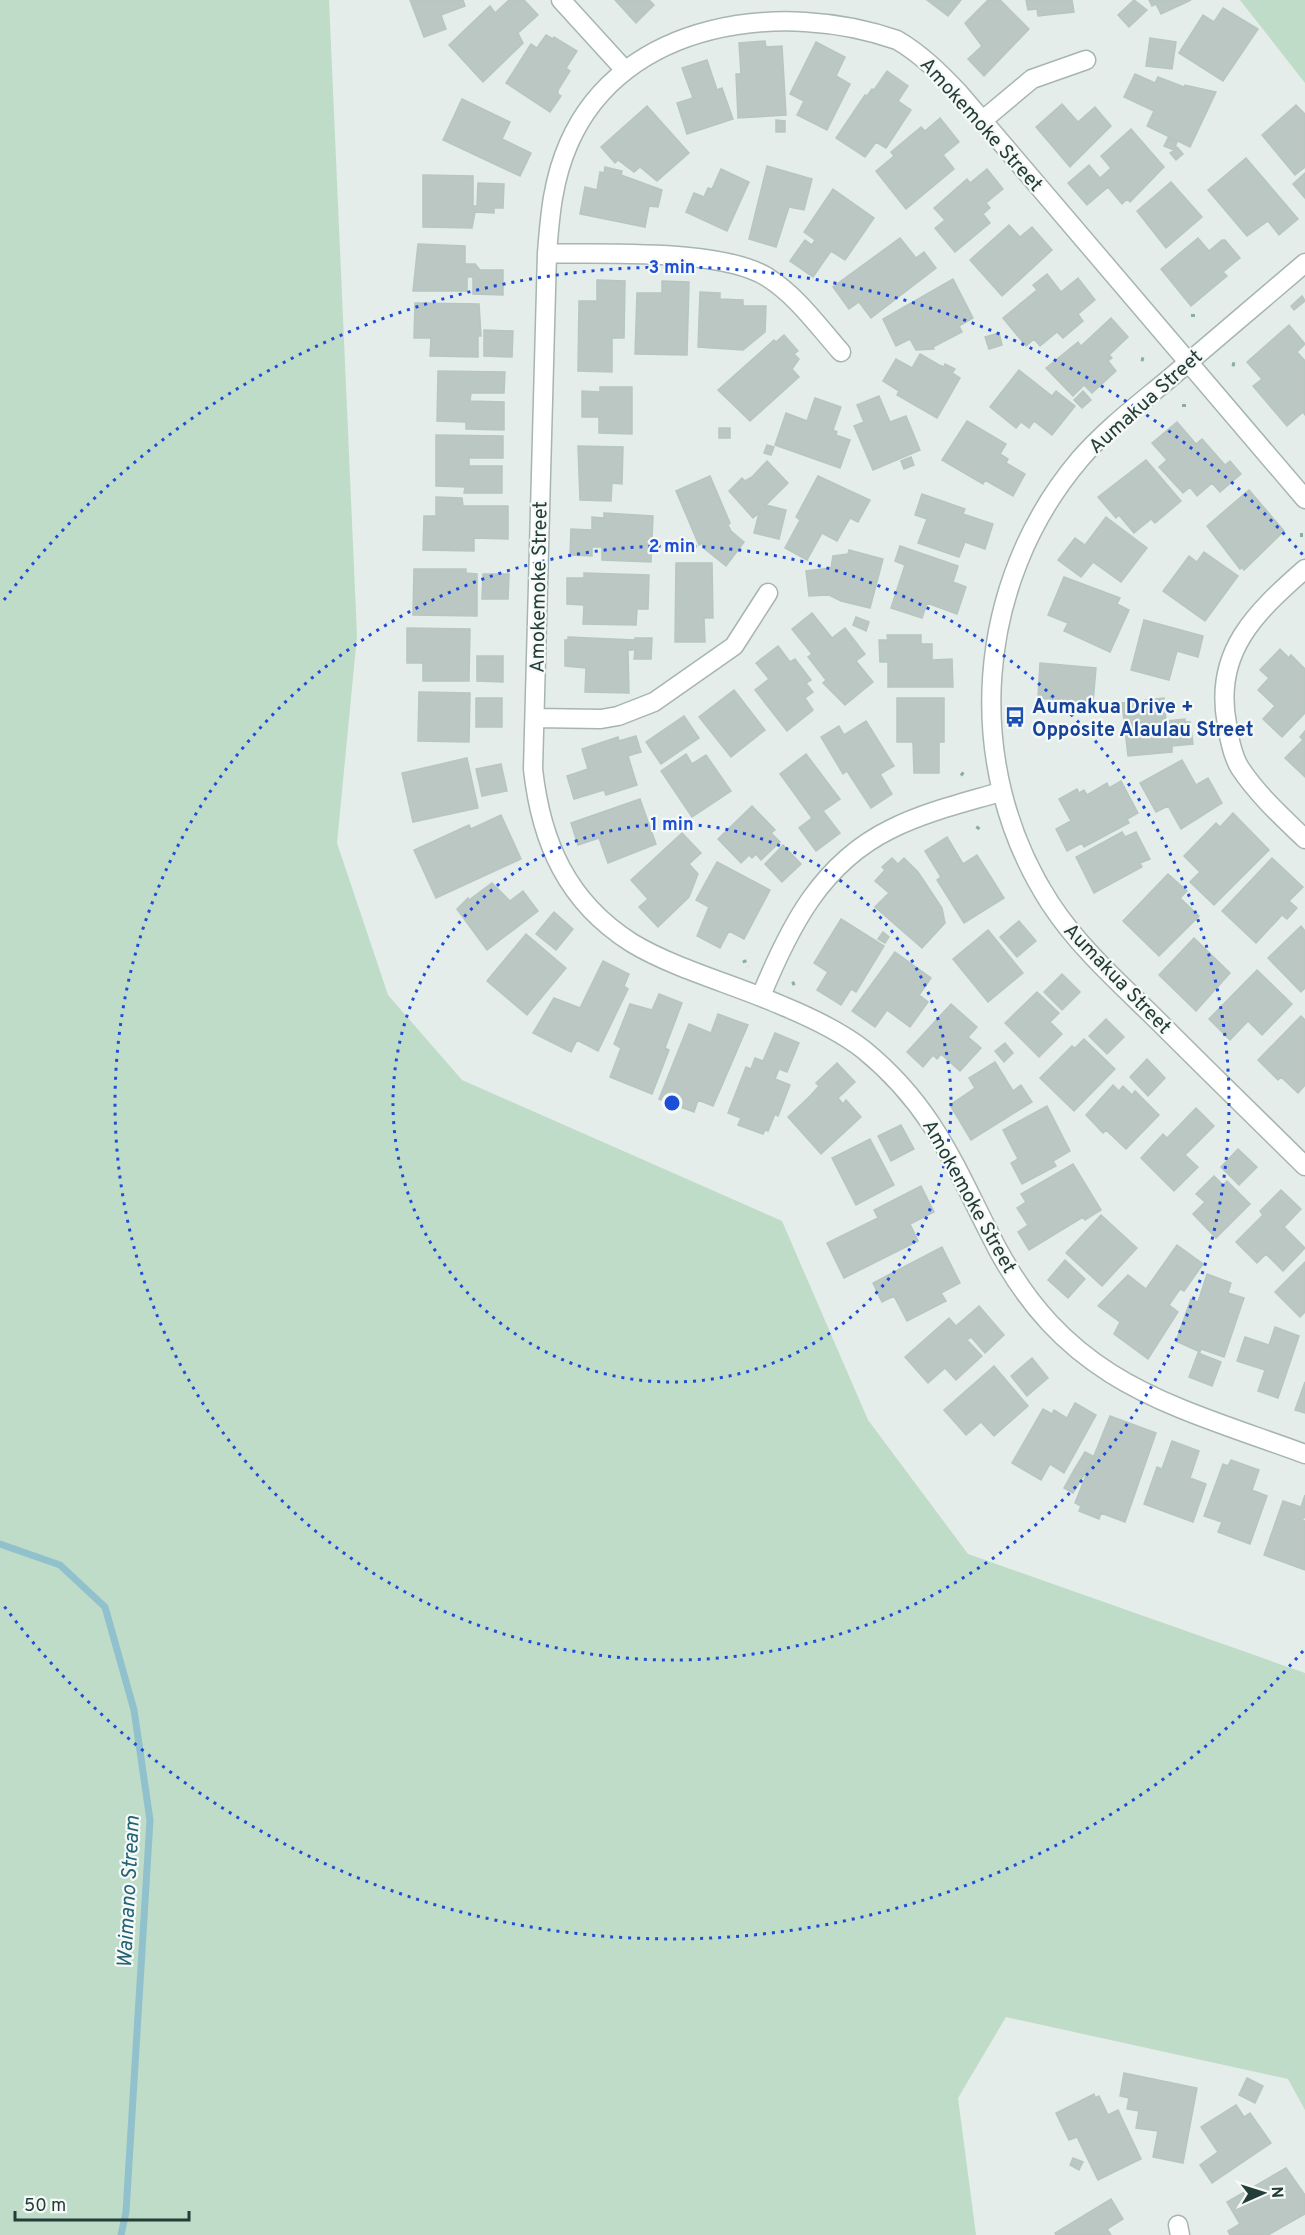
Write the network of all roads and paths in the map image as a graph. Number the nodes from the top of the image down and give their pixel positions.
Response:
1 (561, 0) edge
2 (1086, 60) dead end
3 (623, 68) junction
4 (983, 120) junction
5 (547, 253) junction
6 (1305, 263) edge
7 (841, 352) dead end
8 (1189, 362) junction
9 (1305, 499) edge
10 (1305, 569) edge
11 (768, 593) dead end
12 (535, 718) junction
13 (1000, 792) junction
14 (1305, 839) edge
15 (744, 960) dead end
16 (747, 966) dead end
17 (797, 982) dead end
18 (792, 984) dead end
19 (761, 996) junction
20 (1305, 1166) edge
21 (1305, 1454) edge

1 - 3 street
2 - 4 street
3 - 4 street, Amokemoke Street
3 - 5 street, Amokemoke Street
4 - 8 street, Amokemoke Street
5 - 7 street
5 - 12 street, Amokemoke Street
6 - 8 street, Aumakua Street
8 - 9 street, Amokemoke Street
8 - 13 street, Aumakua Street
10 - 14 street
11 - 12 street
12 - 19 street, Amokemoke Street
13 - 19 street
13 - 20 street, Aumakua Street
15 - 16 path
17 - 18 path
19 - 21 street, Amokemoke Street

